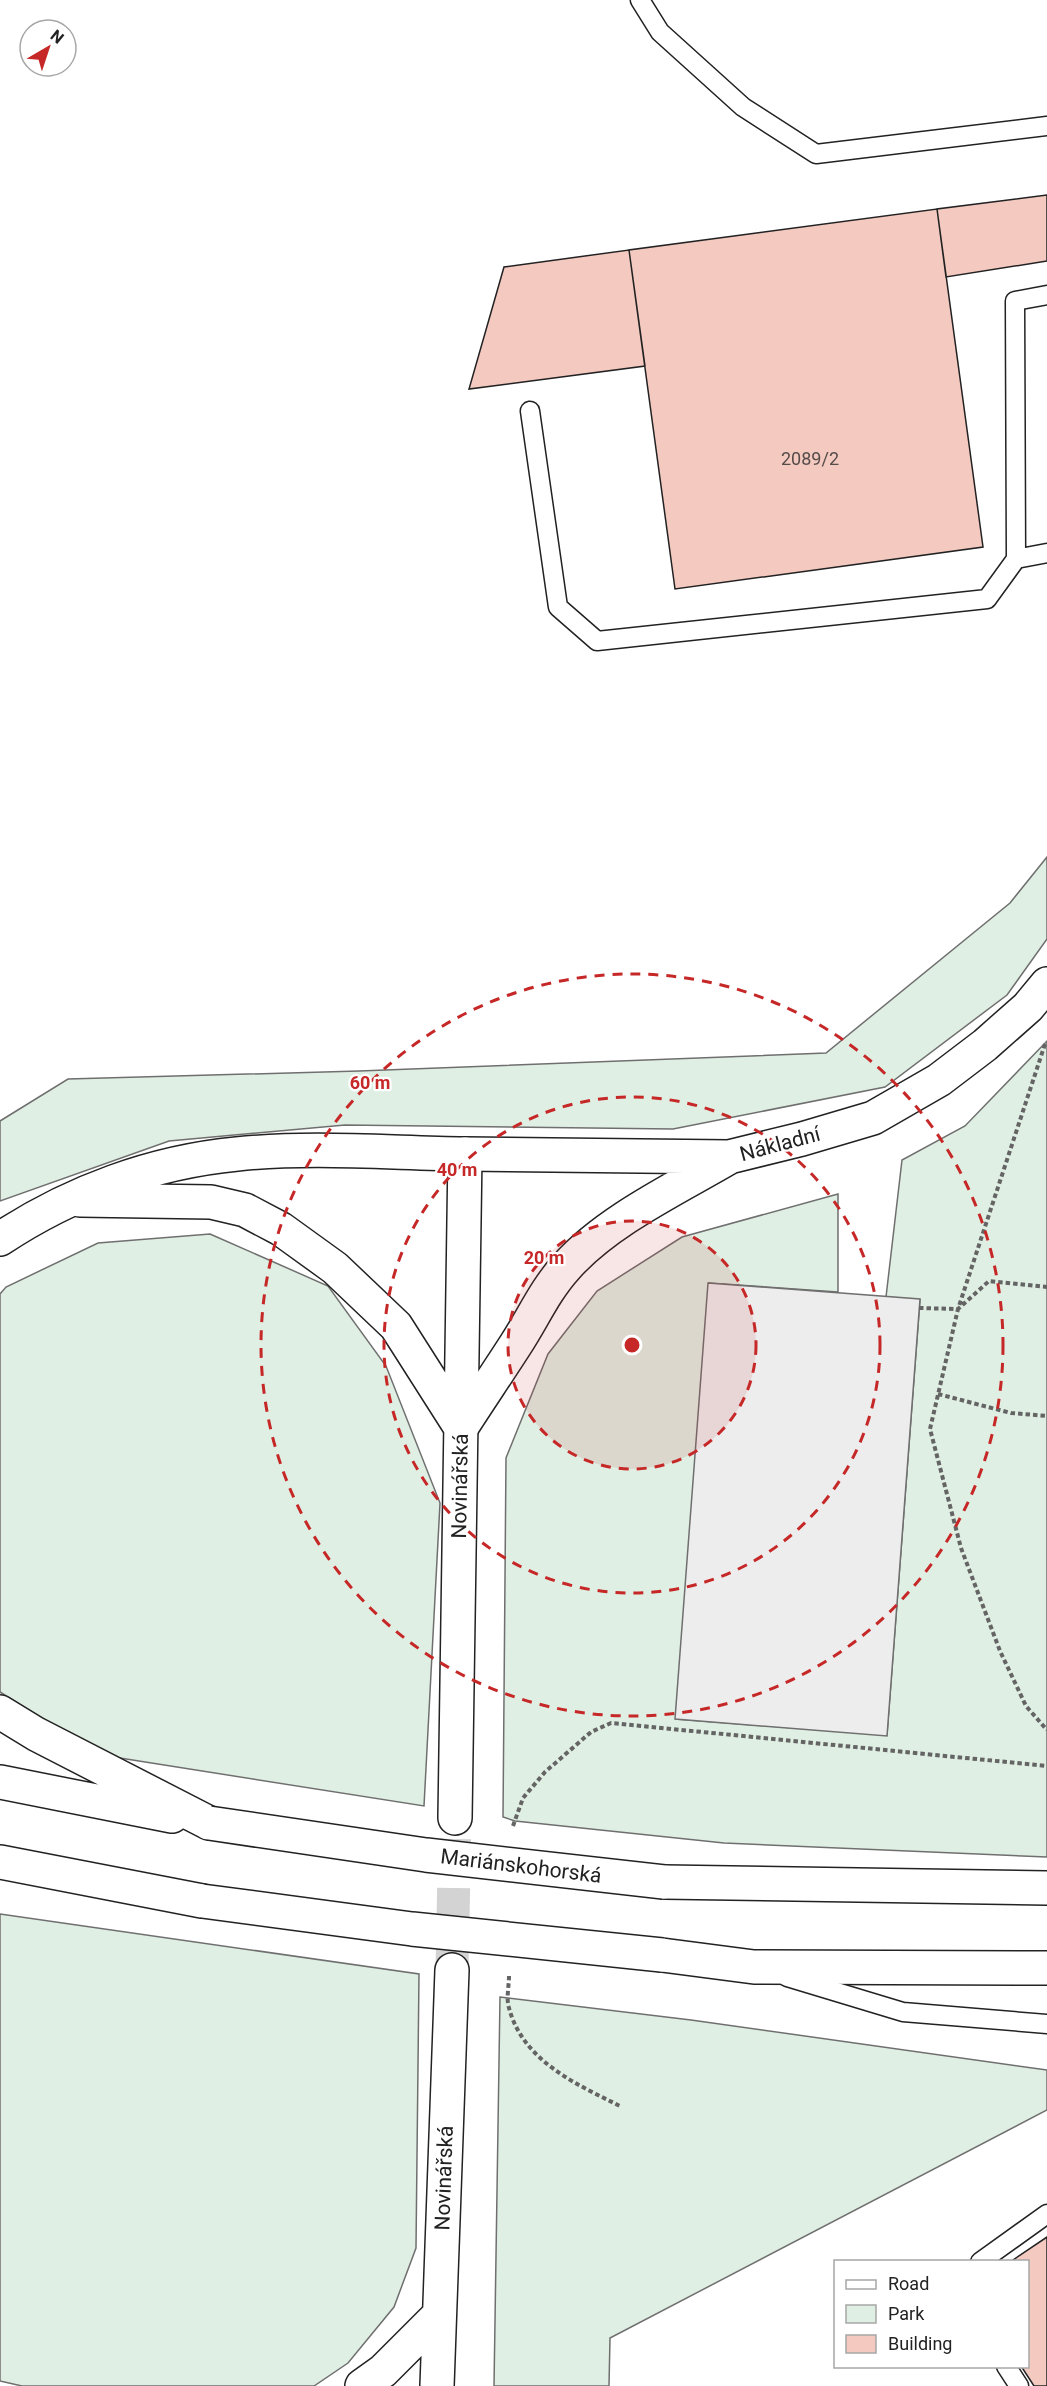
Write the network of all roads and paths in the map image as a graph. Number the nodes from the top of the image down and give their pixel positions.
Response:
1 (640, 0) edge
2 (1047, 126) edge
3 (1047, 295) edge
4 (530, 411) dead end
5 (1047, 554) edge
6 (1016, 559) junction
7 (1047, 984) edge
8 (1047, 1040) edge
9 (465, 1154) junction
10 (729, 1157) junction
11 (72, 1200) junction
12 (0, 1239) edge
13 (1047, 1287) edge
14 (919, 1308) dead end
15 (958, 1309) junction
16 (938, 1394) junction
17 (1047, 1416) edge
18 (461, 1428) junction
19 (0, 1712) edge
20 (1047, 1730) edge
21 (1047, 1766) edge
22 (0, 1782) edge
23 (455, 1818) tunnel mouth
24 (209, 1823) junction
25 (513, 1826) dead end
26 (0, 1862) edge
27 (0, 1884) edge
28 (1047, 1888) edge
29 (202, 1901) junction
30 (754, 1967) junction
31 (1047, 1968) edge
32 (452, 1970) tunnel mouth
33 (509, 1976) dead end
34 (1047, 2024) edge
35 (620, 2106) dead end
36 (1047, 2214) edge
37 (983, 2260) edge
38 (438, 2316) junction
39 (1007, 2368) edge
40 (362, 2386) edge
41 (437, 2386) edge
42 (1019, 2386) edge

1 - 2 lane
3 - 6 lane
4 - 6 lane
5 - 6 lane
7 - 10 main road, Nákladní
8 - 15 path
9 - 10 main road, Nákladní
9 - 11 main road, Nákladní
9 - 18 main road, Novinářská
10 - 18 main road
11 - 12 main road, Nákladní
11 - 18 main road
13 - 15 path
14 - 15 path
15 - 16 path
16 - 17 path
16 - 20 path
18 - 23 main road, Novinářská
19 - 24 main road
21 - 25 path
22 - 24 main road, Mariánskohorská
24 - 28 main road, Mariánskohorská, bridge
26 - 29 main road
27 - 29 main road
29 - 30 main road, bridge
30 - 31 main road
30 - 34 lane
32 - 38 main road, Novinářská
33 - 35 path
36 - 37 lane
38 - 40 main road
38 - 41 main road, Novinářská
39 - 42 lane

